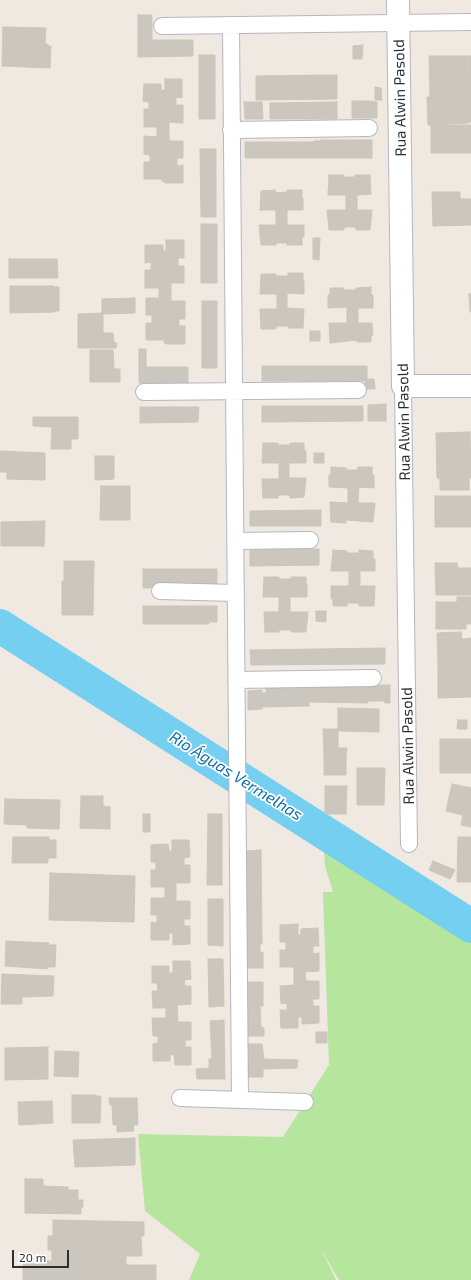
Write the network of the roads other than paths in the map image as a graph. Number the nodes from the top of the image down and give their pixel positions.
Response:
1 (398, 0) edge
2 (471, 22) edge
3 (399, 23) junction
4 (231, 25) junction
5 (162, 26) dead end
6 (369, 128) dead end
7 (232, 130) junction
8 (403, 386) junction
9 (471, 386) edge
10 (358, 390) dead end
11 (234, 391) junction
12 (144, 392) dead end
13 (310, 540) dead end
14 (235, 541) junction
15 (160, 591) dead end
16 (236, 592) junction
17 (373, 678) dead end
18 (236, 680) junction
19 (409, 844) dead end
20 (180, 1098) dead end
21 (240, 1100) junction
22 (305, 1102) dead end

1 - 3 street, Rua Alwin Pasold
2 - 3 street
3 - 4 street
3 - 8 street, Rua Alwin Pasold
4 - 5 street
4 - 7 street
6 - 7 street
7 - 11 street
8 - 9 street
8 - 19 street, Rua Alwin Pasold
10 - 11 street
11 - 12 street
11 - 14 street
13 - 14 street
14 - 16 street
15 - 16 street
16 - 18 street
17 - 18 street
18 - 21 street
20 - 21 street
21 - 22 street

